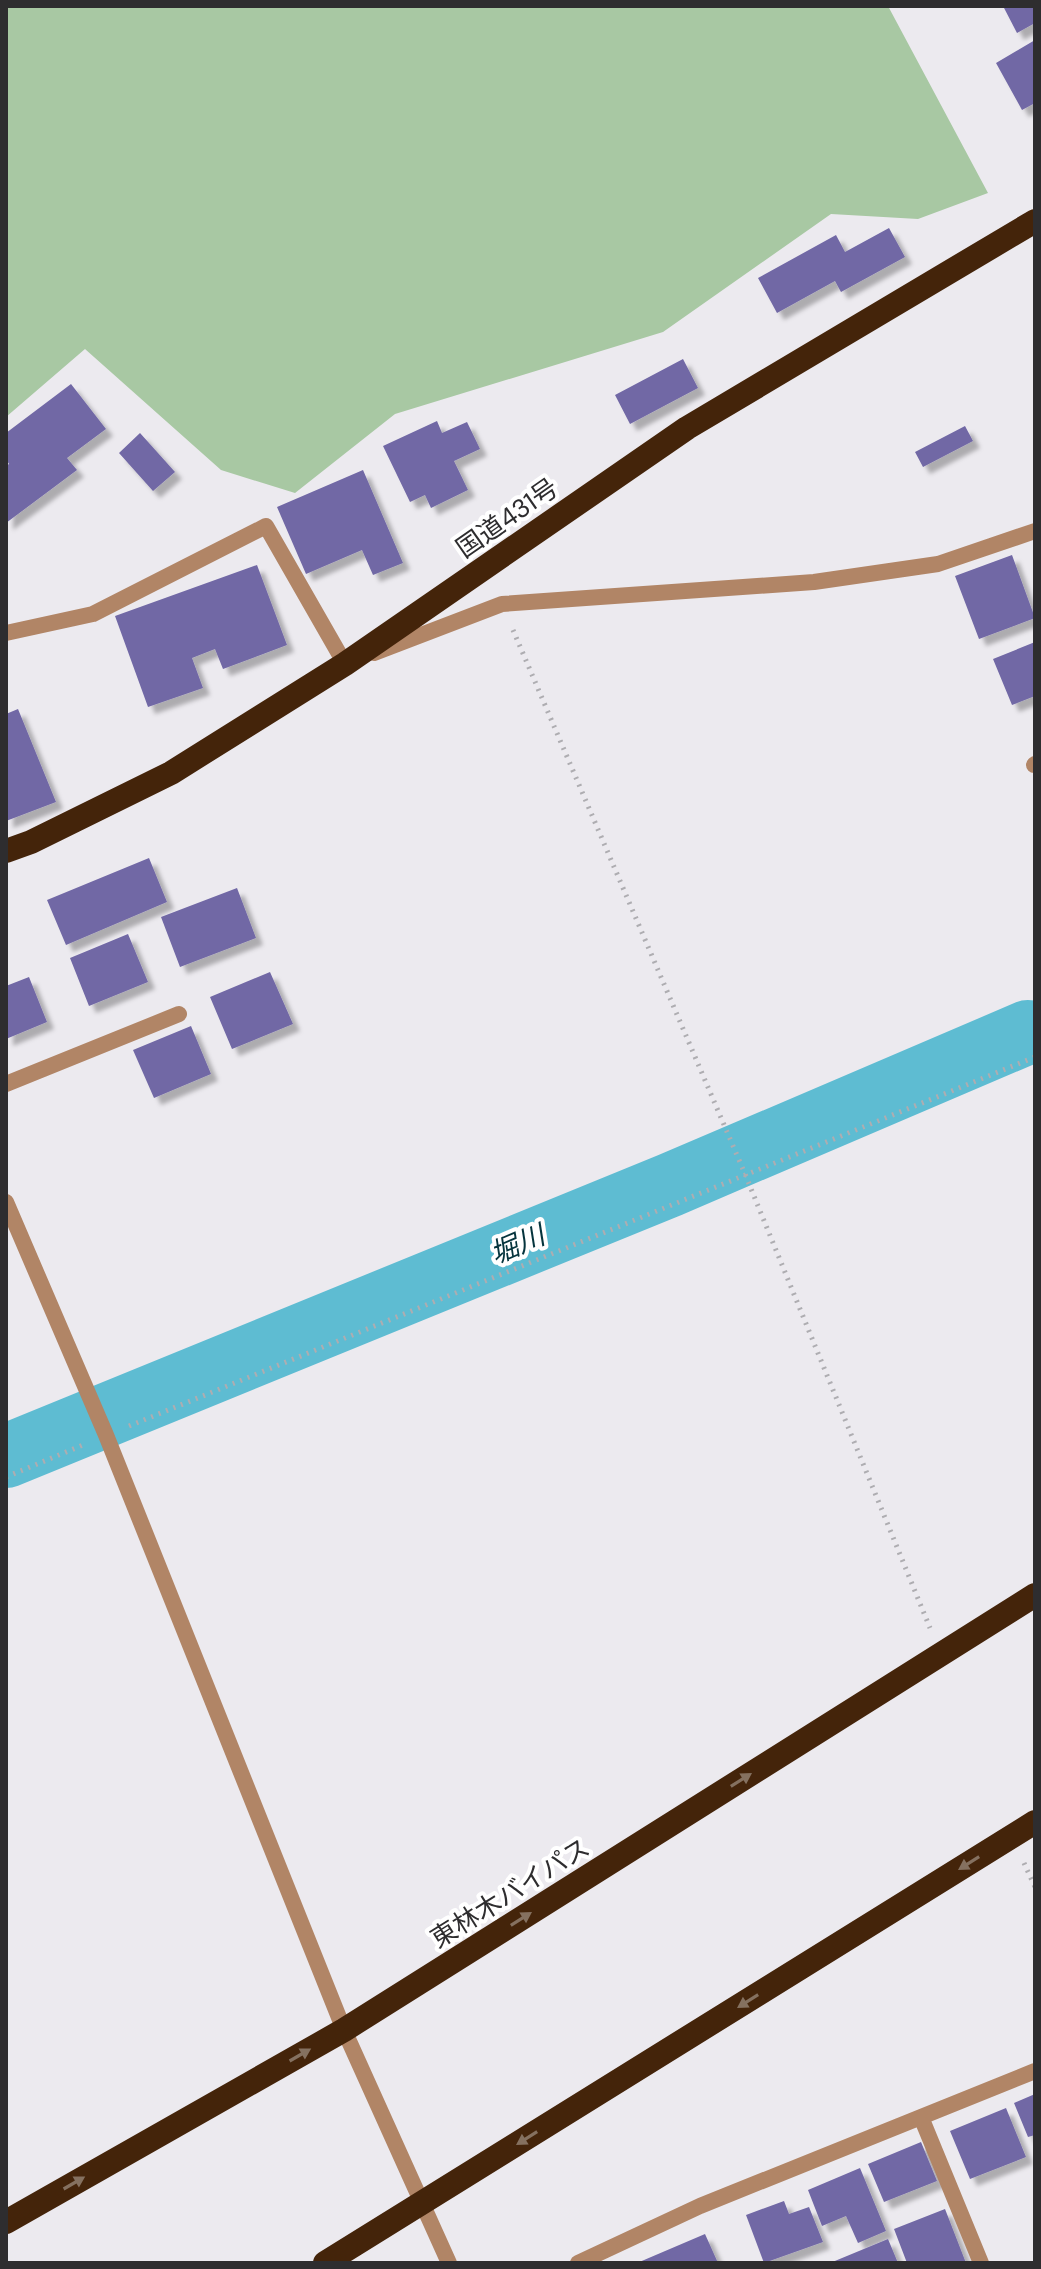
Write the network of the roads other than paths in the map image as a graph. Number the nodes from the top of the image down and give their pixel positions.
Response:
1 (1035, 221) edge
2 (1035, 531) edge
3 (6, 633) edge
4 (345, 664) junction
5 (6, 851) edge
6 (179, 1014) dead end
7 (6, 1084) edge
8 (6, 1202) edge
9 (1035, 1595) edge
10 (1035, 1822) edge
11 (344, 2030) junction
12 (1035, 2071) edge
13 (921, 2117) junction
14 (421, 2205) junction
15 (6, 2222) edge
16 (325, 2263) edge
17 (449, 2263) edge
18 (578, 2263) edge
19 (981, 2263) edge

1 - 4 highway, 国道431号
2 - 4 street
3 - 4 street
4 - 5 highway, 国道431号
6 - 7 street
8 - 11 street
11 -> 9 highway, 東林木バイパス
10 -> 14 highway
11 - 14 street
15 -> 11 highway, 東林木バイパス
12 - 13 street
13 - 18 street
13 - 19 street
14 - 16 highway
14 - 17 street

